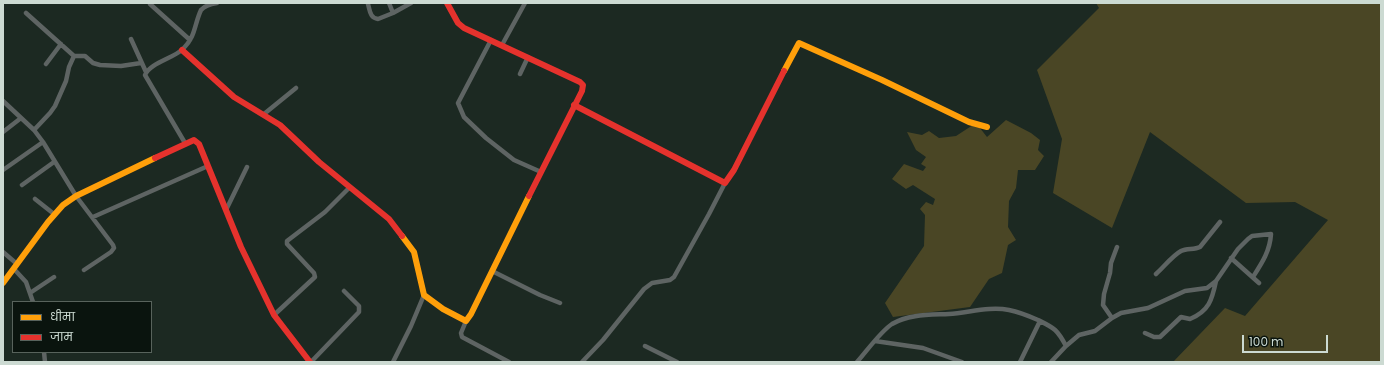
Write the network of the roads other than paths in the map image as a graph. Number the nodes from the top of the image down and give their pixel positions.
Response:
1 (217, 3) edge
2 (389, 3) edge
3 (411, 3) edge
4 (447, 3) edge
5 (525, 3) edge
6 (150, 4) dead end
7 (208, 4) edge
8 (368, 4) dead end
9 (26, 13) dead end
10 (393, 13) junction
11 (131, 39) dead end
12 (190, 40) junction
13 (491, 40) junction
14 (61, 44) junction
15 (502, 45) junction
16 (182, 50) junction
17 (74, 56) junction
18 (528, 57) junction
19 (141, 63) junction
20 (46, 64) dead end
21 (146, 72) junction
22 (520, 74) dead end
23 (296, 88) dead end
24 (3, 101) edge
25 (574, 105) junction
26 (264, 114) junction
27 (21, 118) junction
28 (987, 127) dead end
29 (34, 130) junction
30 (3, 132) edge
31 (43, 142) junction
32 (186, 143) junction
33 (54, 162) junction
34 (208, 166) junction
35 (247, 167) dead end
36 (3, 170) edge
37 (541, 172) junction
38 (725, 183) junction
39 (22, 185) dead end
40 (350, 187) junction
41 (76, 196) junction
42 (35, 199) dead end
43 (226, 210) junction
44 (54, 214) junction
45 (93, 217) junction
46 (1220, 222) dead end
47 (1117, 247) dead end
48 (3, 252) edge
49 (1231, 258) junction
50 (15, 266) junction
51 (84, 270) dead end
52 (492, 271) junction
53 (1156, 274) dead end
54 (54, 277) dead end
55 (1253, 277) junction
56 (1216, 281) junction
57 (3, 283) edge
58 (1259, 283) dead end
59 (344, 290) dead end
60 (30, 293) junction
61 (424, 295) junction
62 (33, 301) edge
63 (560, 303) dead end
64 (274, 315) junction
65 (1112, 318) junction
66 (466, 321) junction
67 (1040, 321) junction
68 (1144, 333) dead end
69 (875, 341) junction
70 (645, 346) dead end
71 (1066, 346) junction
72 (310, 362) edge
73 (393, 362) edge
74 (509, 362) edge
75 (582, 362) edge
76 (677, 362) edge
77 (857, 362) edge
78 (962, 362) edge
79 (1020, 362) edge
80 (1050, 362) edge

1 - 7 street
2 - 10 street
3 - 10 street
4 - 13 street
5 - 15 street
6 - 12 street
7 - 12 street
8 - 10 street
9 - 14 street
11 - 19 street
12 - 16 street
13 - 15 street
13 - 37 street
14 - 17 street
14 - 20 street
15 - 18 street
16 - 21 street
16 - 26 street
17 - 19 street
17 - 29 street
18 - 22 street
18 - 25 street
19 - 21 street
21 - 32 street
23 - 26 street
24 - 27 street
25 - 37 street
25 - 38 street
26 - 40 street
27 - 29 street
27 - 30 street
28 - 38 street
29 - 31 street
31 - 33 street
31 - 36 street
32 - 34 street
32 - 41 street
33 - 39 street
33 - 41 street
34 - 43 street
34 - 45 street
35 - 43 street
37 - 52 street
38 - 75 street
40 - 61 street
40 - 64 street
41 - 44 street
41 - 45 street
42 - 44 street
43 - 64 street
44 - 50 street
45 - 51 street
46 - 53 street
47 - 65 street
48 - 50 street
49 - 55 street
49 - 55 street
49 - 56 street
50 - 57 street
50 - 60 street
52 - 63 street
52 - 66 street
54 - 60 street
55 - 58 street
56 - 65 street
56 - 68 street
59 - 72 street
60 - 62 street
61 - 66 street
61 - 73 street
64 - 72 street
65 - 71 street
66 - 74 street
67 - 69 street
67 - 71 street
67 - 79 street
69 - 77 street
69 - 78 street
70 - 76 street
71 - 80 street

